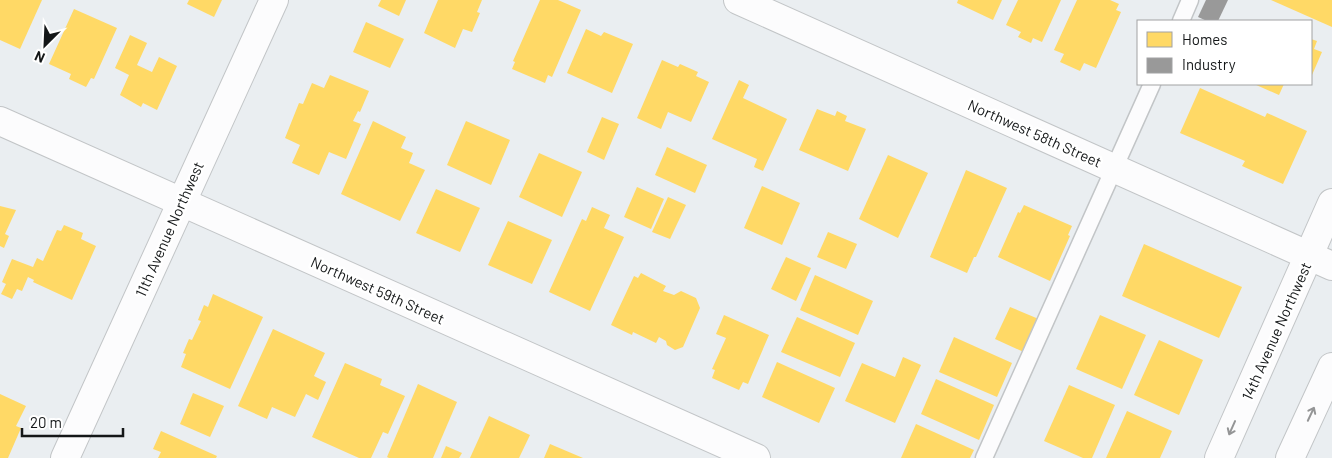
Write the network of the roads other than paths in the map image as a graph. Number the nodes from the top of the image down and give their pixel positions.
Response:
1 (274, 0) edge
2 (738, 0) edge
3 (1190, 0) edge
4 (1181, 20) edge
5 (1152, 85) edge
6 (0, 121) edge
7 (1114, 168) junction
8 (181, 202) junction
9 (1332, 203) edge
10 (1320, 260) edge
11 (1332, 367) edge
12 (65, 458) edge
13 (756, 458) edge
14 (984, 458) edge
15 (1219, 458) edge
16 (1290, 458) edge

1 - 8 street, 11th Avenue Northwest
2 - 7 street, Northwest 58th Street
3 - 4 lane
5 - 7 lane
6 - 8 street, Northwest 59th Street
7 - 10 street, Northwest 58th Street
7 - 14 lane
8 - 12 street, 11th Avenue Northwest
8 - 13 street, Northwest 59th Street
9 - 10 street, 14th Avenue Northwest
10 -> 15 street, 14th Avenue Northwest
16 -> 11 street

